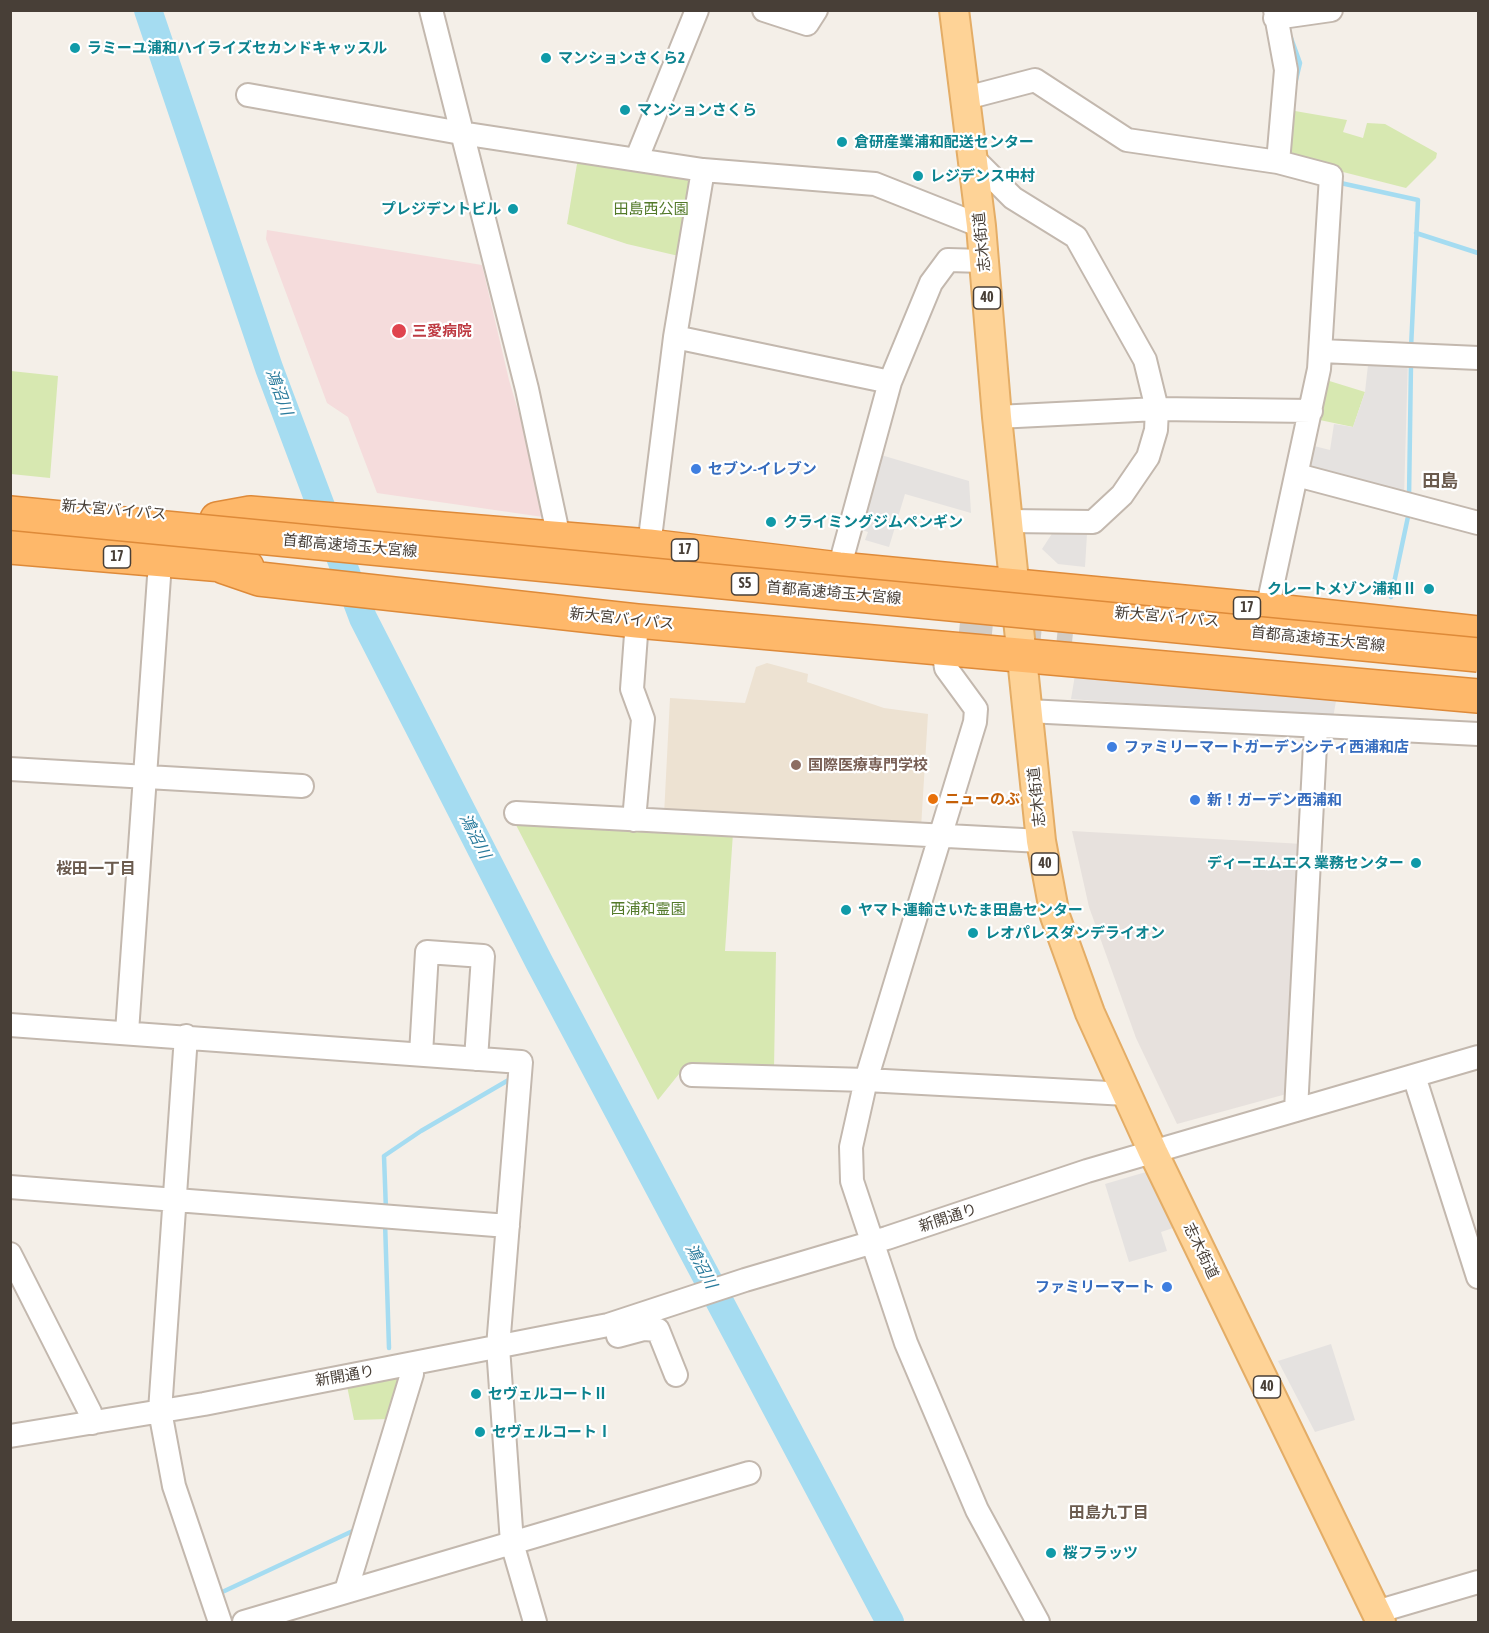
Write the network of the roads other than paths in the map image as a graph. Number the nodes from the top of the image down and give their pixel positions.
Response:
1 (431, 10) edge
2 (697, 10) edge
3 (764, 10) edge
4 (816, 10) edge
5 (954, 10) edge
6 (1330, 10) edge
7 (1271, 13) edge
8 (248, 95) dead end
9 (966, 98) junction
10 (460, 133) junction
11 (972, 157) junction
12 (637, 158) junction
13 (1278, 162) junction
14 (703, 170) junction
15 (981, 226) junction
16 (984, 261) junction
17 (675, 337) junction
18 (1321, 351) junction
19 (1479, 358) edge
20 (890, 382) junction
21 (1157, 409) junction
22 (1311, 411) junction
23 (997, 417) junction
24 (1297, 475) junction
25 (10, 501) edge
26 (10, 513) edge
27 (1009, 521) junction
28 (1479, 523) edge
29 (357, 529) junction
30 (10, 536) edge
31 (558, 538) junction
32 (649, 546) junction
33 (10, 547) edge
34 (839, 569) junction
35 (159, 577) dead end
36 (376, 584) junction
37 (1016, 587) junction
38 (958, 598) tunnel mouth
39 (1071, 608) tunnel mouth
40 (1267, 610) junction
41 (637, 621) junction
42 (1479, 633) edge
43 (951, 641) junction
44 (1072, 643) tunnel mouth
45 (1479, 647) edge
46 (1479, 655) edge
47 (1023, 657) junction
48 (1479, 676) edge
49 (1479, 682) edge
50 (1479, 696) edge
51 (1028, 711) junction
52 (1316, 726) junction
53 (1479, 734) edge
54 (10, 769) edge
55 (145, 777) junction
56 (302, 786) dead end
57 (516, 813) dead end
58 (634, 820) junction
59 (941, 836) junction
60 (1041, 841) junction
61 (10, 1025) edge
62 (127, 1032) junction
63 (186, 1036) junction
64 (421, 1054) junction
65 (1479, 1057) edge
66 (476, 1059) junction
67 (692, 1075) dead end
68 (1414, 1076) junction
69 (866, 1080) junction
70 (1127, 1094) junction
71 (1296, 1110) junction
72 (1153, 1152) junction
73 (10, 1187) edge
74 (174, 1201) junction
75 (508, 1226) junction
76 (873, 1242) junction
77 (13, 1262) edge
78 (1479, 1277) edge
79 (591, 1329) junction
80 (498, 1347) junction
81 (411, 1365) junction
82 (675, 1375) dead end
83 (160, 1411) junction
84 (92, 1423) junction
85 (10, 1436) edge
86 (749, 1473) dead end
87 (512, 1543) junction
88 (1479, 1581) edge
89 (346, 1591) junction
90 (1378, 1617) edge
91 (220, 1623) edge
92 (244, 1623) edge
93 (535, 1623) edge
94 (1038, 1623) edge

1 - 10 street
2 - 12 street
3 - 4 street
5 - 9 main road, 志木街道 / 40
6 - 7 street
7 - 13 street
8 - 10 street
9 - 11 main road, 志木街道 / 40
9 - 13 street
10 - 12 street
10 - 31 street
11 - 15 main road, 志木街道 / 40
11 - 21 street
12 - 14 street
13 - 18 street
14 - 15 street
14 - 17 street
15 - 16 main road, 志木街道 / 40
16 - 20 street
16 - 23 main road, 志木街道 / 40
17 - 20 street
17 - 32 street
18 - 19 street
18 - 22 street
20 - 34 street
21 - 22 street
21 - 23 street
21 - 27 street
22 - 24 street
23 - 27 main road, 志木街道 / 40
24 - 28 street
24 - 40 street
25 - 29 highway, 新大宮バイパス / 17
26 - 46 highway, 首都高速埼玉大宮線 / S5, bridge
27 - 37 main road, 志木街道 / 40
29 - 31 highway, 新大宮バイパス / 17
29 - 38 highway, 新大宮バイパス / 17
30 - 48 highway, 首都高速埼玉大宮線 / S5
31 - 32 highway, 新大宮バイパス / 17
32 - 34 highway, 新大宮バイパス / 17
33 - 36 highway, 新大宮バイパス / 17
34 - 37 highway, 新大宮バイパス / 17
35 - 55 street
36 - 41 highway, 新大宮バイパス / 17
36 - 43 highway, 新大宮バイパス / 17
37 - 40 highway, 17
37 - 47 main road, 志木街道 / 40
39 - 45 highway, 新大宮バイパス / 17
40 - 42 highway, 17
41 - 43 highway, 新大宮バイパス / 17
41 - 58 street
43 - 47 highway, 新大宮バイパス / 17
43 - 59 street
44 - 49 highway
47 - 50 highway, 17
47 - 51 main road, 志木街道 / 40
51 - 52 street
51 - 60 main road, 志木街道 / 40
52 - 53 street
52 - 71 street
54 - 55 street
55 - 56 street
55 - 62 street
57 - 58 street
58 - 59 street
59 - 60 street
59 - 69 street
60 - 70 main road, 志木街道 / 40
61 - 62 street
62 - 63 street
63 - 64 street
63 - 74 street
64 - 66 street
64 - 66 street
65 - 68 street, 新開通り
66 - 75 street
67 - 69 street
68 - 71 street, 新開通り
68 - 78 street
69 - 70 street
69 - 76 street
70 - 72 main road, 志木街道 / 40
71 - 72 street, 新開通り
72 - 76 street, 新開通り
72 - 90 main road, 志木街道 / 40
73 - 74 street
74 - 75 street
74 - 83 street
75 - 80 street
76 - 79 street, 新開通り
76 - 94 street
77 - 84 street
79 - 80 street, 新開通り
79 - 82 street
80 - 81 street, 新開通り
80 - 87 street
81 - 83 street, 新開通り
81 - 89 street
83 - 84 street, 新開通り
83 - 91 street
84 - 85 street, 新開通り
86 - 87 street
87 - 89 street
87 - 93 street
88 - 90 street
89 - 92 street

